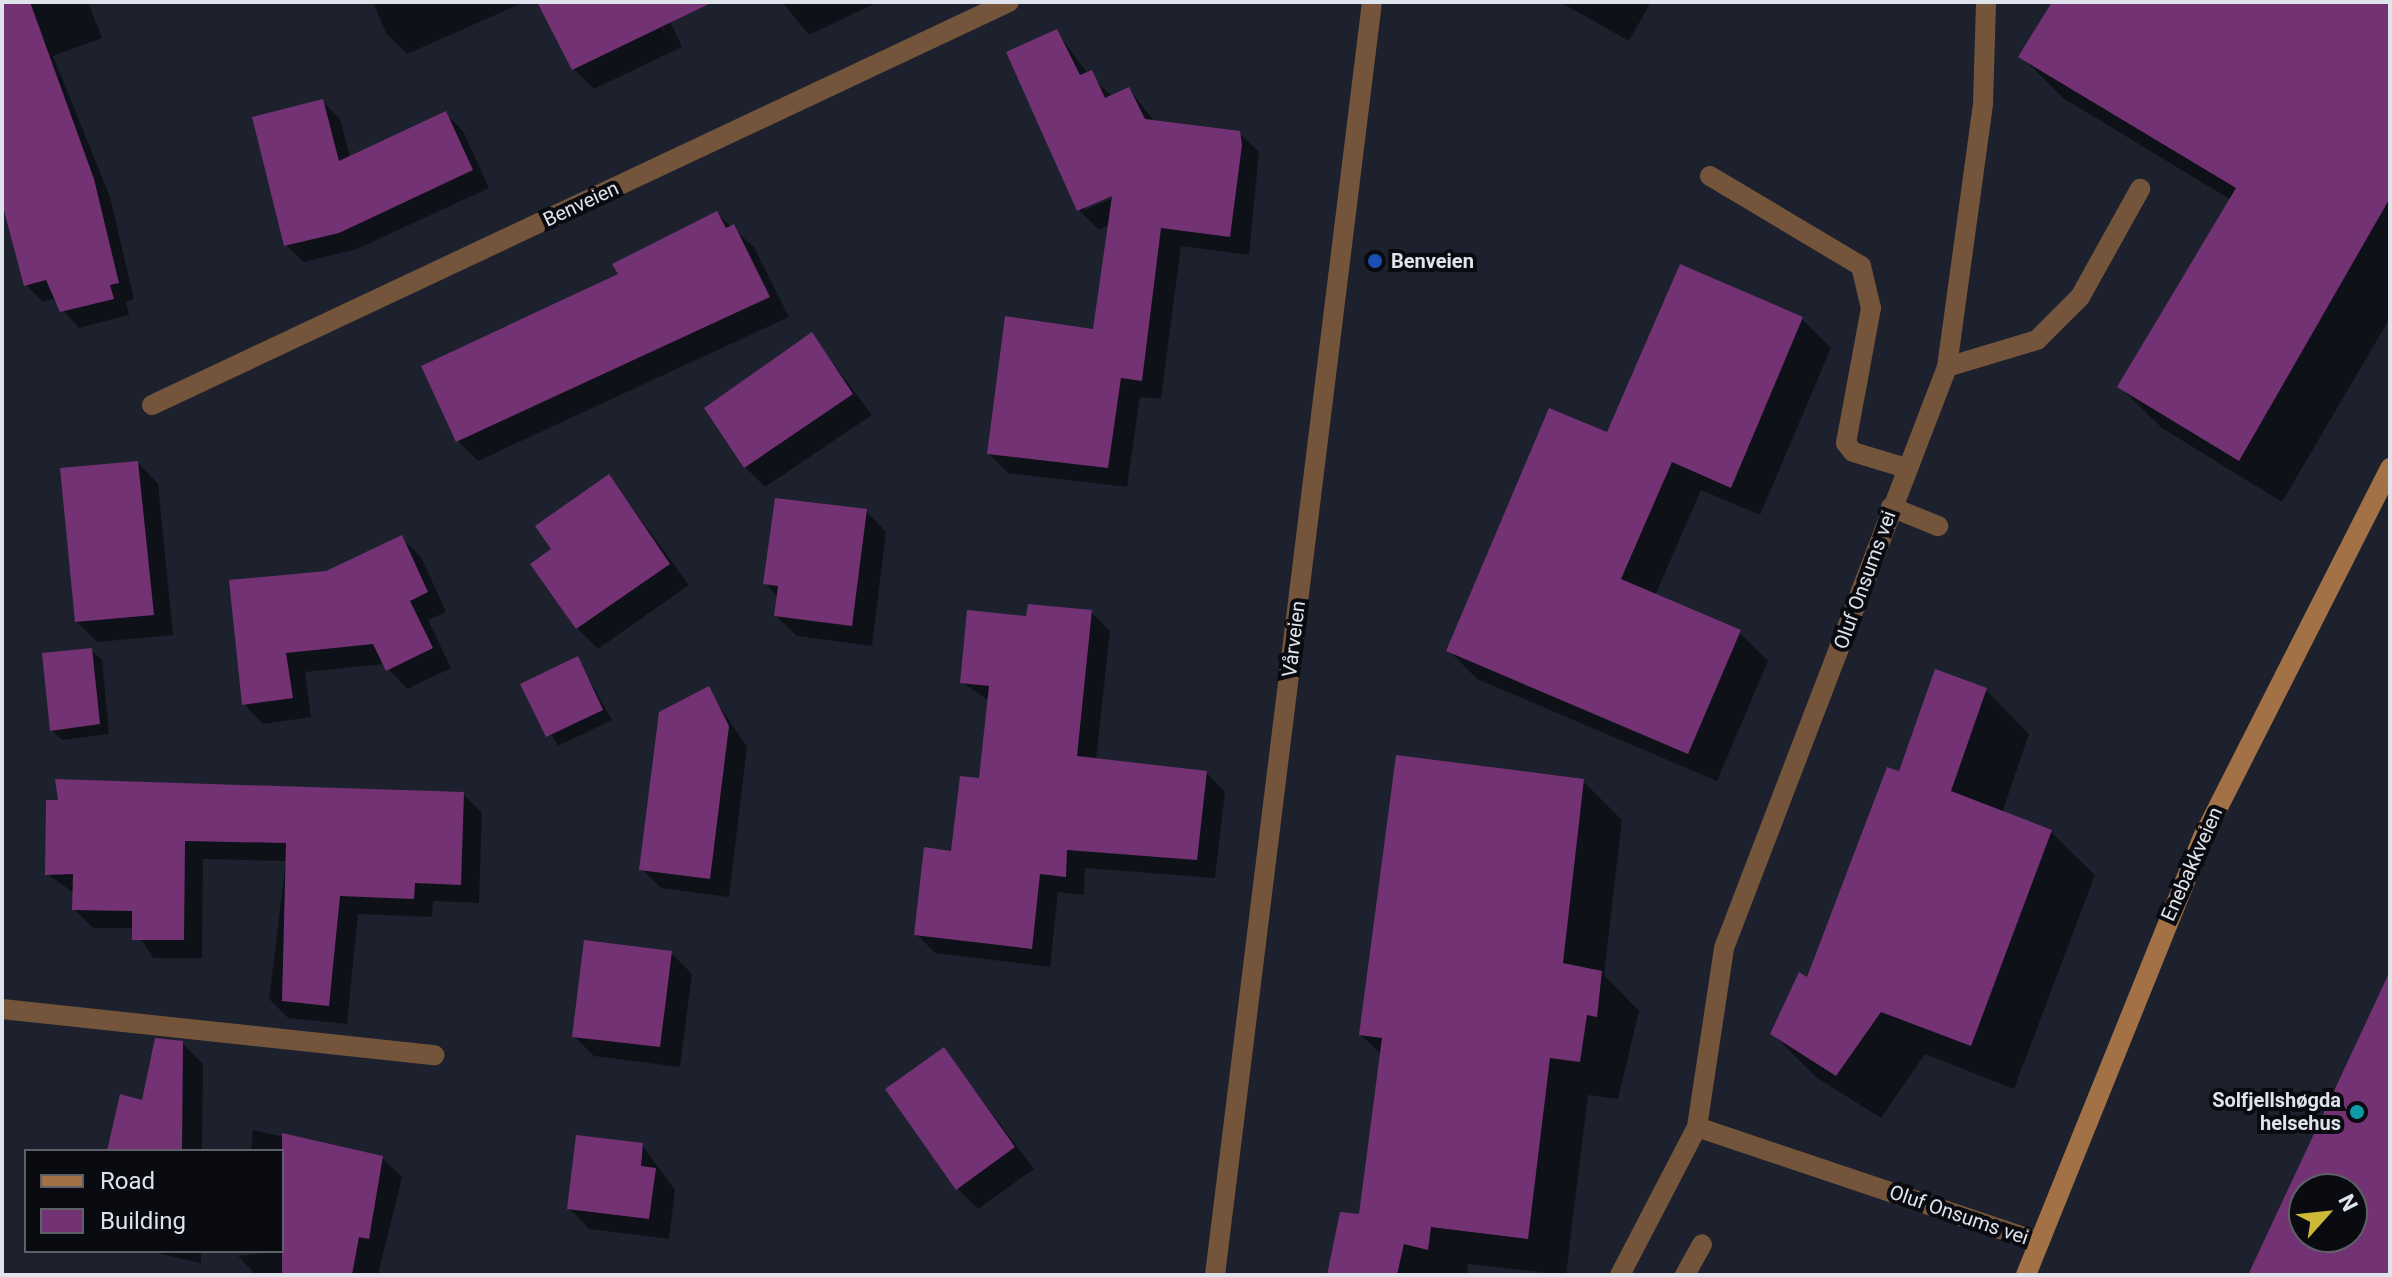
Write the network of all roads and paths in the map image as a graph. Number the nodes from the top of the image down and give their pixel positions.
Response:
1 (1009, 2) edge
2 (1372, 2) edge
3 (1987, 12) edge
4 (1710, 176) dead end
5 (2140, 189) dead end
6 (1947, 367) junction
7 (152, 405) dead end
8 (1906, 468) junction
9 (2390, 468) edge
10 (1891, 507) junction
11 (1938, 526) dead end
12 (2, 1009) edge
13 (435, 1055) dead end
14 (1697, 1127) junction
15 (2039, 1242) junction
16 (1702, 1244) dead end
17 (1215, 1275) edge
18 (1620, 1275) edge
19 (1685, 1275) edge
20 (2026, 1275) edge

1 - 7 street, Benveien
2 - 17 street, Vårveien
3 - 6 street, Oluf Onsums vei
4 - 8 street
5 - 6 street
6 - 8 street, Oluf Onsums vei
8 - 10 street, Oluf Onsums vei
9 - 15 main road, Enebakkveien
10 - 11 street
10 - 14 street, Oluf Onsums vei
12 - 13 street
14 - 15 street, Oluf Onsums vei
14 - 18 street, Oluf Onsums vei
15 - 20 main road, Enebakkveien
16 - 19 street

